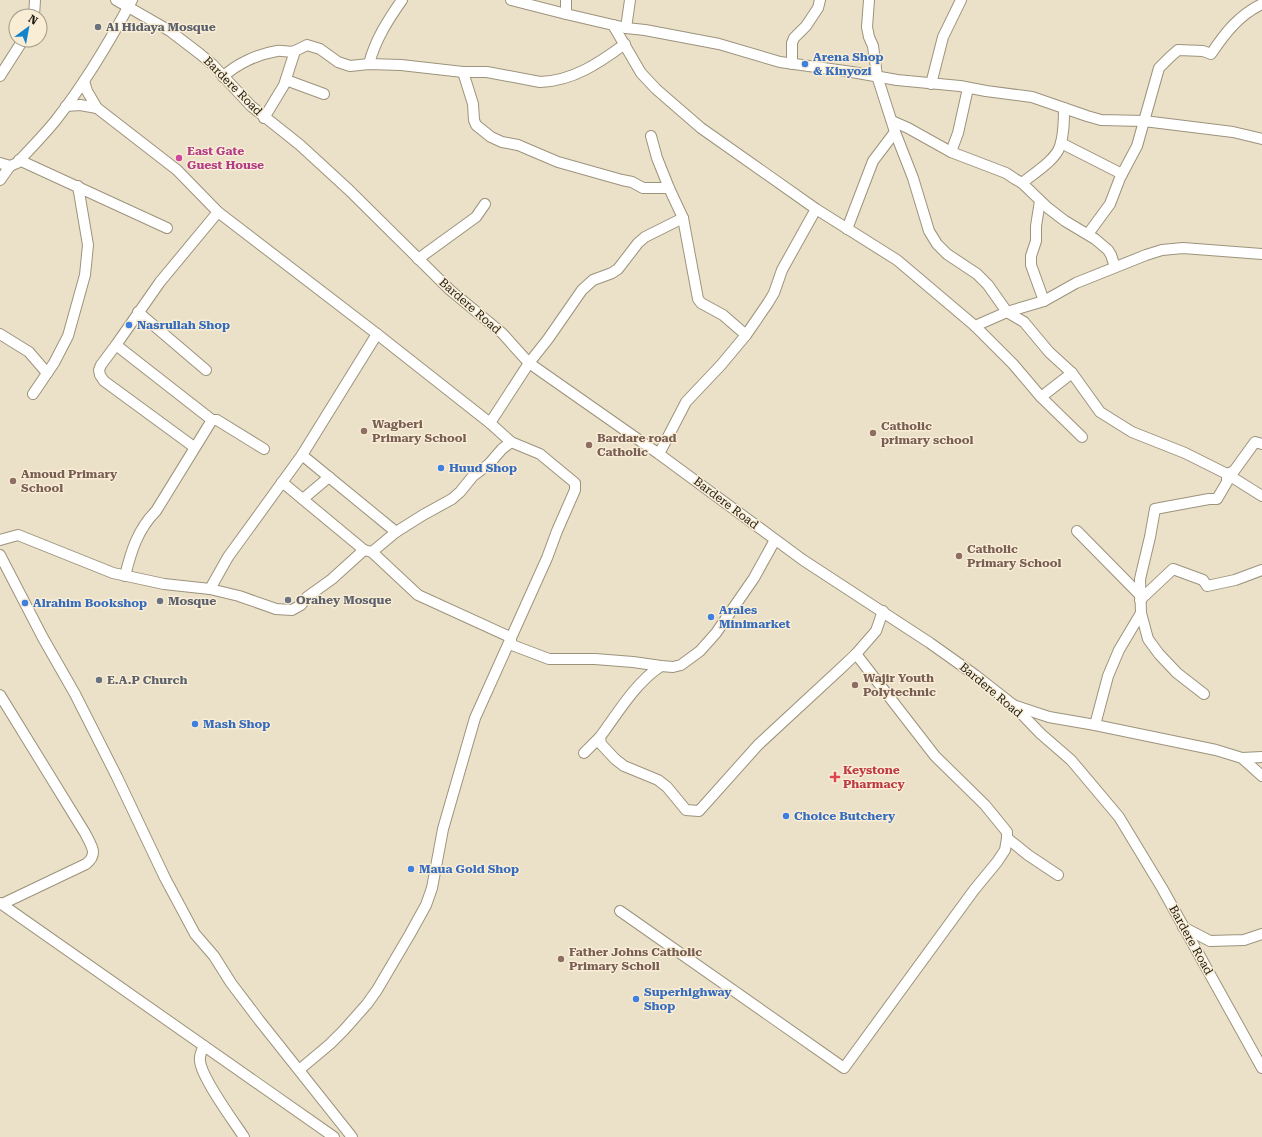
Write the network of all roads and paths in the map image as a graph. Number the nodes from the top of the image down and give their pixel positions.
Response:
1 (116, 0) edge
2 (402, 0) edge
3 (511, 0) edge
4 (566, 0) edge
5 (630, 0) edge
6 (820, 0) edge
7 (868, 0) edge
8 (961, 0) edge
9 (130, 3) edge
10 (1262, 4) edge
11 (566, 14) junction
12 (613, 25) junction
13 (626, 28) junction
14 (625, 44) junction
15 (18, 48) edge
16 (295, 51) junction
17 (369, 64) junction
18 (792, 64) junction
19 (463, 72) junction
20 (0, 76) edge
21 (223, 76) junction
22 (877, 76) junction
23 (286, 80) junction
24 (84, 81) junction
25 (931, 84) junction
26 (968, 88) junction
27 (324, 94) dead end
28 (66, 106) junction
29 (97, 108) junction
30 (1064, 108) junction
31 (264, 118) junction
32 (892, 121) junction
33 (1144, 121) junction
34 (895, 132) junction
35 (651, 136) dead end
36 (1262, 139) edge
37 (1061, 143) junction
38 (951, 152) junction
39 (19, 160) junction
40 (5, 165) edge
41 (1122, 174) junction
42 (0, 180) edge
43 (1022, 183) junction
44 (78, 186) junction
45 (668, 188) junction
46 (1040, 201) junction
47 (485, 204) dead end
48 (816, 209) junction
49 (218, 212) junction
50 (684, 218) junction
51 (166, 228) dead end
52 (847, 229) junction
53 (1088, 234) junction
54 (1262, 254) edge
55 (418, 259) junction
56 (1115, 267) junction
57 (1044, 301) junction
58 (138, 312) junction
59 (1007, 312) junction
60 (975, 326) junction
61 (0, 334) edge
62 (377, 334) junction
63 (746, 335) junction
64 (116, 345) junction
65 (529, 363) junction
66 (206, 370) dead end
67 (47, 373) junction
68 (1072, 373) junction
69 (33, 394) dead end
70 (1040, 397) junction
71 (212, 420) junction
72 (490, 423) junction
73 (1082, 437) dead end
74 (511, 442) junction
75 (1262, 444) edge
76 (194, 447) junction
77 (264, 449) dead end
78 (659, 454) junction
79 (302, 455) junction
80 (1227, 474) junction
81 (330, 477) junction
82 (282, 482) junction
83 (1262, 496) edge
84 (303, 499) junction
85 (1077, 531) dead end
86 (396, 532) junction
87 (0, 540) edge
88 (776, 540) junction
89 (368, 551) junction
90 (0, 555) edge
91 (1262, 570) edge
92 (125, 576) junction
93 (210, 589) junction
94 (1140, 598) junction
95 (883, 612) junction
96 (1141, 614) junction
97 (510, 637) junction
98 (856, 654) junction
99 (661, 666) junction
100 (1204, 694) dead end
101 (0, 695) edge
102 (1012, 704) junction
103 (1095, 725) junction
104 (600, 737) junction
105 (584, 753) dead end
106 (1262, 757) edge
107 (1242, 758) junction
108 (1262, 776) edge
109 (1007, 838) junction
110 (1058, 875) dead end
111 (1, 903) edge
112 (620, 911) dead end
113 (1183, 927) junction
114 (1262, 934) edge
115 (204, 1046) junction
116 (1262, 1068) edge
117 (299, 1070) junction
118 (244, 1137) edge
119 (334, 1137) edge
120 (352, 1137) edge

1 - 9 street, Bardere Road
2 - 17 street
3 - 11 street
4 - 11 street
5 - 13 street
6 - 18 street
7 - 22 street
8 - 25 street
9 - 21 street, Bardere Road
9 - 24 street
10 - 33 street
11 - 12 street
12 - 13 street
12 - 14 street
13 - 18 street
14 - 19 street
14 - 48 street
15 - 20 street
16 - 17 street
16 - 21 street
16 - 23 street
17 - 19 street
18 - 22 street
19 - 45 street
21 - 31 street, Bardere Road
22 - 25 street
22 - 32 street
23 - 27 street
23 - 31 street
24 - 28 street
24 - 29 street
25 - 26 street
26 - 30 street
26 - 38 street
28 - 29 street
28 - 39 street
29 - 49 street
30 - 33 street
30 - 37 street
31 - 55 street, Bardere Road
32 - 34 street
32 - 38 street
33 - 36 street
33 - 41 street
34 - 52 street
34 - 59 street
35 - 45 street
37 - 41 street
37 - 43 street
38 - 43 street
39 - 40 street
39 - 44 street
40 - 42 street
41 - 53 street
43 - 46 street
44 - 51 street
44 - 67 street
45 - 50 street
46 - 53 street
46 - 57 street
47 - 55 street
48 - 52 street
48 - 63 street
49 - 58 street
49 - 62 street
50 - 63 street
50 - 65 street
52 - 60 street
53 - 56 street
54 - 56 street
55 - 65 street, Bardere Road
56 - 57 street
57 - 59 street
58 - 64 street
58 - 66 street
59 - 60 street
59 - 68 street
60 - 70 street
61 - 67 street
62 - 72 street
62 - 79 street
63 - 78 street
64 - 71 street
64 - 76 street
65 - 72 street
65 - 78 street, Bardere Road
67 - 69 street
68 - 70 street
68 - 80 street
70 - 73 street
71 - 76 street
71 - 77 street
72 - 74 street
74 - 86 street
74 - 97 street
75 - 80 street
76 - 92 street
78 - 88 street, Bardere Road
79 - 81 street
79 - 82 street
80 - 83 street
80 - 94 street
81 - 84 street
81 - 86 street
82 - 84 street
82 - 93 street
84 - 89 street
85 - 94 street
86 - 89 street
87 - 92 street
88 - 95 street, Bardere Road
88 - 99 street
89 - 93 street
89 - 97 street
90 - 117 street
91 - 94 street
92 - 93 street
94 - 96 street
95 - 98 street
95 - 102 street, Bardere Road
96 - 100 street
96 - 103 street
97 - 99 street
97 - 117 street
98 - 104 street
98 - 109 street
99 - 104 street
101 - 111 street
102 - 103 street
102 - 113 street, Bardere Road
103 - 107 street
104 - 105 street
106 - 107 street
107 - 108 street
109 - 110 street
109 - 112 street
111 - 115 street
113 - 114 street
113 - 116 street, Bardere Road
115 - 118 street
115 - 119 street
117 - 120 street

